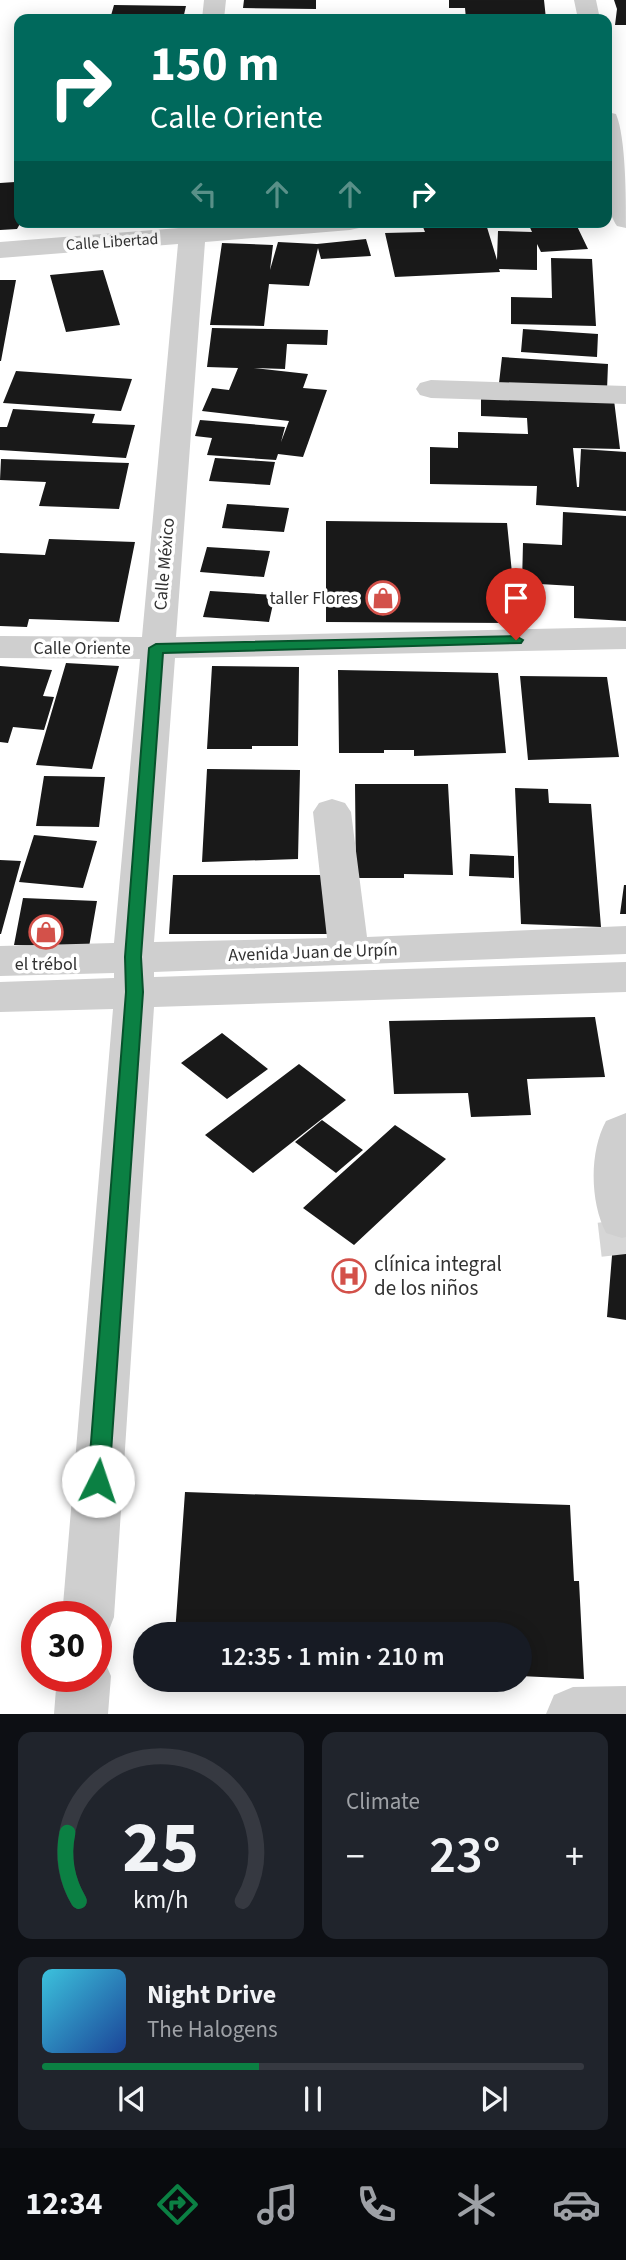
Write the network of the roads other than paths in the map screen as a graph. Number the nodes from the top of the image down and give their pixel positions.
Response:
1 (612, 152) edge
2 (620, 205) edge
3 (215, 228) edge
4 (192, 229) edge
5 (0, 250) edge
6 (431, 389) dead end
7 (626, 396) edge
8 (626, 638) edge
9 (0, 647) edge
10 (156, 648) junction
11 (332, 812) dead end
12 (626, 940) edge
13 (347, 952) junction
14 (0, 961) edge
15 (134, 975) junction
16 (626, 976) edge
17 (0, 997) edge
18 (626, 1130) edge
19 (622, 1220) dead end
20 (89, 1601) edge
21 (83, 1692) edge
22 (626, 1713) edge
23 (81, 1714) edge
24 (573, 1714) edge

1 - 2 street
3 - 4 street, Calle Libertad
4 - 5 street, Calle Libertad
4 - 10 street, Calle México
6 - 7 street
8 - 10 street, Calle Oriente
9 - 10 street, Calle Oriente
10 - 15 street, Calle México
11 - 13 street
12 - 13 street, Avenida Juan de Urpín
13 - 15 street, Avenida Juan de Urpín
14 - 15 street, Avenida Juan de Urpín
15 - 16 street, Avenida Juan de Urpín
15 - 17 street, Avenida Juan de Urpín
15 - 20 street, Calle México
18 - 19 street
21 - 23 street
22 - 24 street

